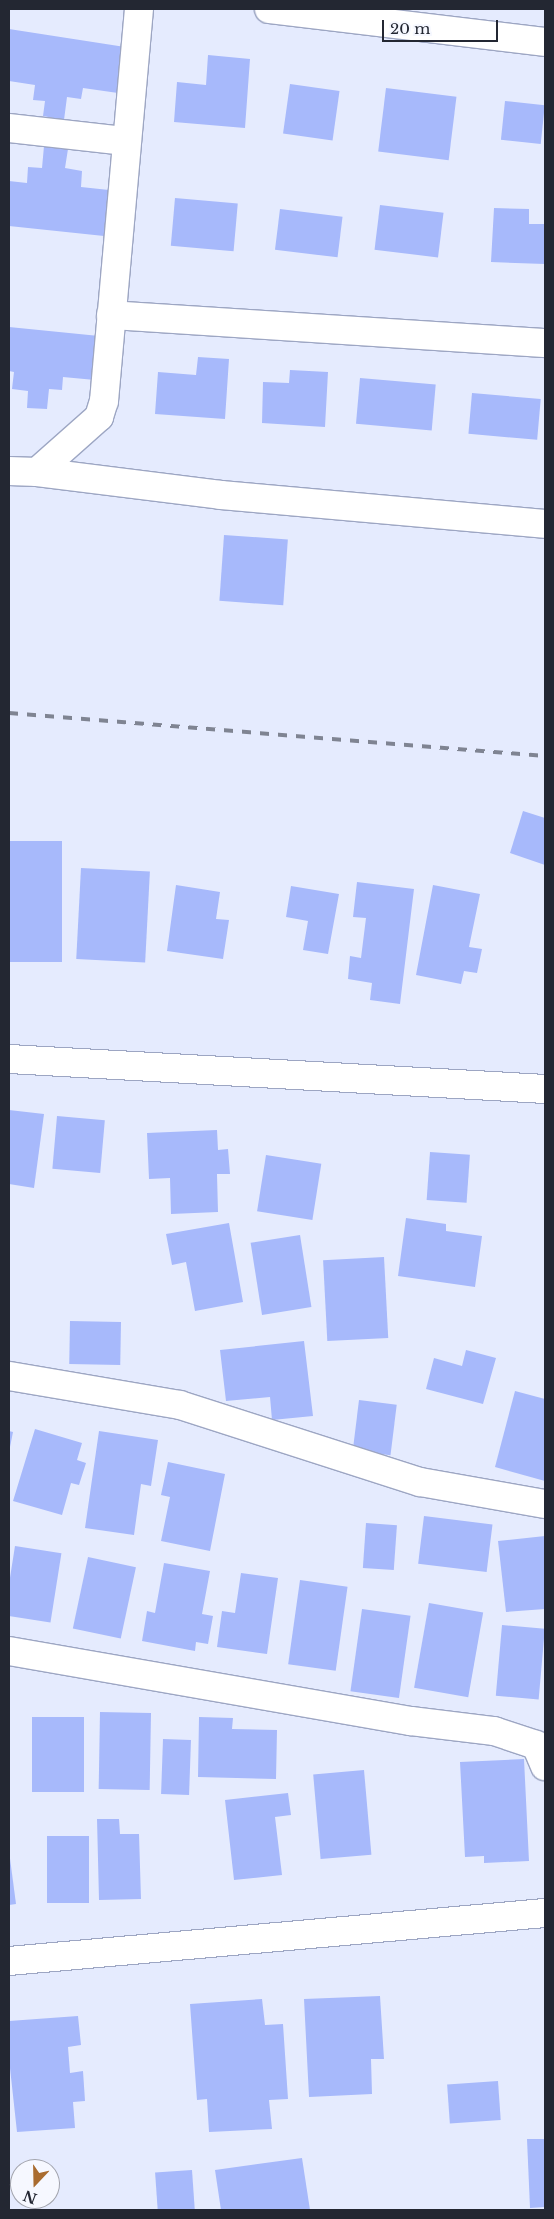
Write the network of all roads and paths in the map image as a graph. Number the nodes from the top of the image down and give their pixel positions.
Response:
1 (139, 9) edge
2 (270, 9) edge
3 (545, 42) edge
4 (9, 128) edge
5 (126, 140) junction
6 (111, 315) junction
7 (545, 343) edge
8 (9, 471) edge
9 (38, 472) junction
10 (545, 524) edge
11 (9, 1058) edge
12 (545, 1089) edge
13 (9, 1376) edge
14 (545, 1504) edge
15 (9, 1651) edge
16 (545, 1766) edge
17 (545, 1913) edge
18 (9, 1961) edge

1 - 5 street
2 - 3 street
4 - 5 street
5 - 6 street
6 - 7 street
6 - 9 street
8 - 9 street
9 - 10 street
11 - 12 street
13 - 14 street
15 - 16 street
17 - 18 street

